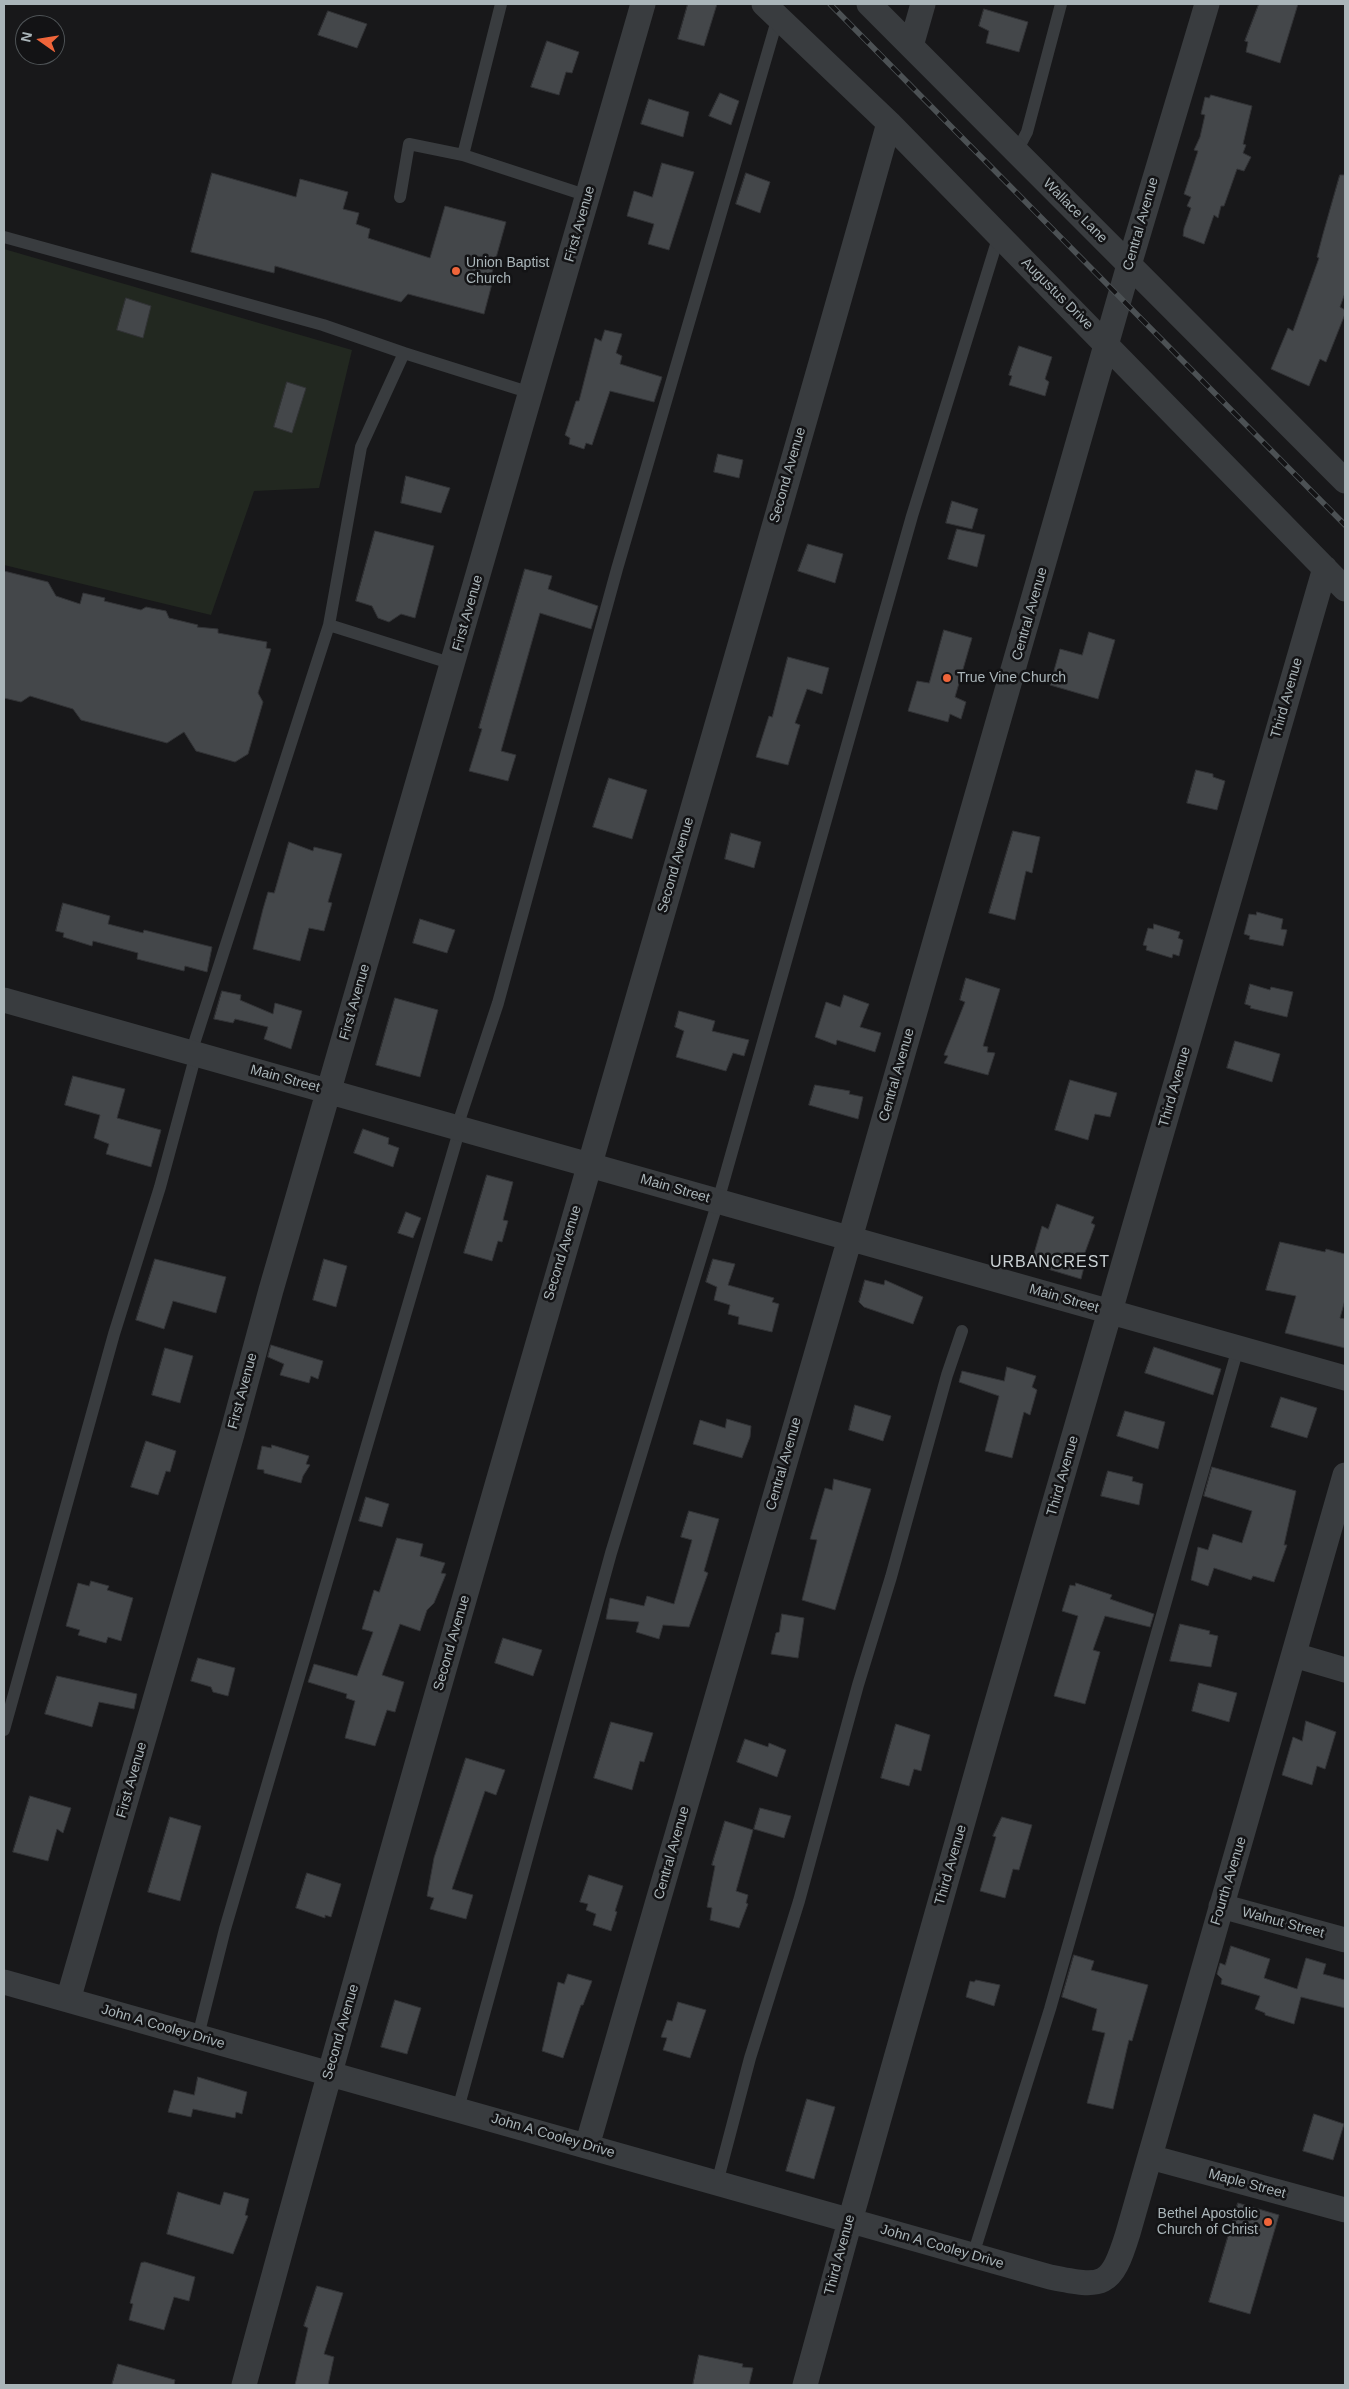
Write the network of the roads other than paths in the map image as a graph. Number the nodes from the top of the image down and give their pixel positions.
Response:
1 (501, 4) edge
2 (644, 4) edge
3 (869, 4) edge
4 (923, 4) edge
5 (1062, 4) edge
6 (1207, 4) edge
7 (772, 10) edge
8 (911, 46) junction
9 (889, 123) junction
10 (1016, 153) junction
11 (463, 155) junction
12 (588, 196) junction
13 (400, 197) dead end
14 (1000, 236) junction
15 (4, 237) edge
16 (1129, 265) junction
17 (1106, 344) junction
18 (404, 354) junction
19 (531, 393) junction
20 (1345, 480) edge
21 (1325, 568) junction
22 (1345, 589) edge
23 (329, 625) junction
24 (453, 664) junction
25 (4, 1000) edge
26 (193, 1054) junction
27 (329, 1091) junction
28 (458, 1128) junction
29 (590, 1165) junction
30 (718, 1201) junction
31 (850, 1238) junction
32 (1111, 1312) junction
33 (962, 1331) dead end
34 (1238, 1348) junction
35 (1345, 1378) edge
36 (1345, 1475) edge
37 (1294, 1655) junction
38 (1345, 1670) edge
39 (4, 1730) edge
40 (1222, 1906) junction
41 (1345, 1940) edge
42 (4, 1982) edge
43 (68, 2000) junction
44 (198, 2036) junction
45 (329, 2073) junction
46 (458, 2109) junction
47 (586, 2146) junction
48 (1150, 2157) junction
49 (717, 2183) junction
50 (1345, 2210) edge
51 (850, 2221) junction
52 (973, 2255) junction
53 (1102, 2281) joint
54 (244, 2385) edge
55 (805, 2385) edge

1 - 11 lane
2 - 12 street, First Avenue
3 - 8 street, Wallace Lane
4 - 8 street
5 - 10 lane
6 - 16 street, Central Avenue
7 - 9 street, Augustus Drive
7 - 28 lane
8 - 10 street, Wallace Lane
9 - 14 street, Augustus Drive
9 - 29 street, Second Avenue
10 - 16 street, Wallace Lane
11 - 12 lane
11 - 13 lane
12 - 19 street, First Avenue
14 - 17 street, Augustus Drive
14 - 30 lane
15 - 18 lane
16 - 17 street, Central Avenue
16 - 20 street, Wallace Lane
17 - 21 street, Augustus Drive
17 - 31 street, Central Avenue
18 - 19 lane
18 - 23 lane
19 - 24 street, First Avenue
21 - 22 street, Augustus Drive
21 - 32 street, Third Avenue
23 - 24 lane
23 - 26 lane
24 - 27 street, First Avenue
25 - 26 street, Main Street
26 - 27 street, Main Street
26 - 39 lane
27 - 28 street, Main Street
27 - 43 street, First Avenue
28 - 29 street, Main Street
28 - 44 lane
29 - 30 street, Main Street
29 - 45 street, Second Avenue
30 - 31 street, Main Street
30 - 46 lane
31 - 32 street, Main Street
31 - 47 street, Central Avenue
32 - 34 street, Main Street
32 - 51 street, Third Avenue
33 - 49 lane
34 - 35 street, Main Street
34 - 52 lane
36 - 37 street, Fourth Avenue
37 - 38 street
37 - 40 street, Fourth Avenue
40 - 41 street, Walnut Street
40 - 48 street, Fourth Avenue
42 - 43 street, John A Cooley Drive
43 - 44 street, John A Cooley Drive
44 - 45 street, John A Cooley Drive
45 - 46 street, John A Cooley Drive
45 - 54 street, Second Avenue
46 - 47 street, John A Cooley Drive
47 - 49 street, John A Cooley Drive
48 - 50 street, Maple Street
48 - 53 street, Fourth Avenue
49 - 51 street, John A Cooley Drive
51 - 52 street, John A Cooley Drive
51 - 55 street, Third Avenue
52 - 53 street, John A Cooley Drive

